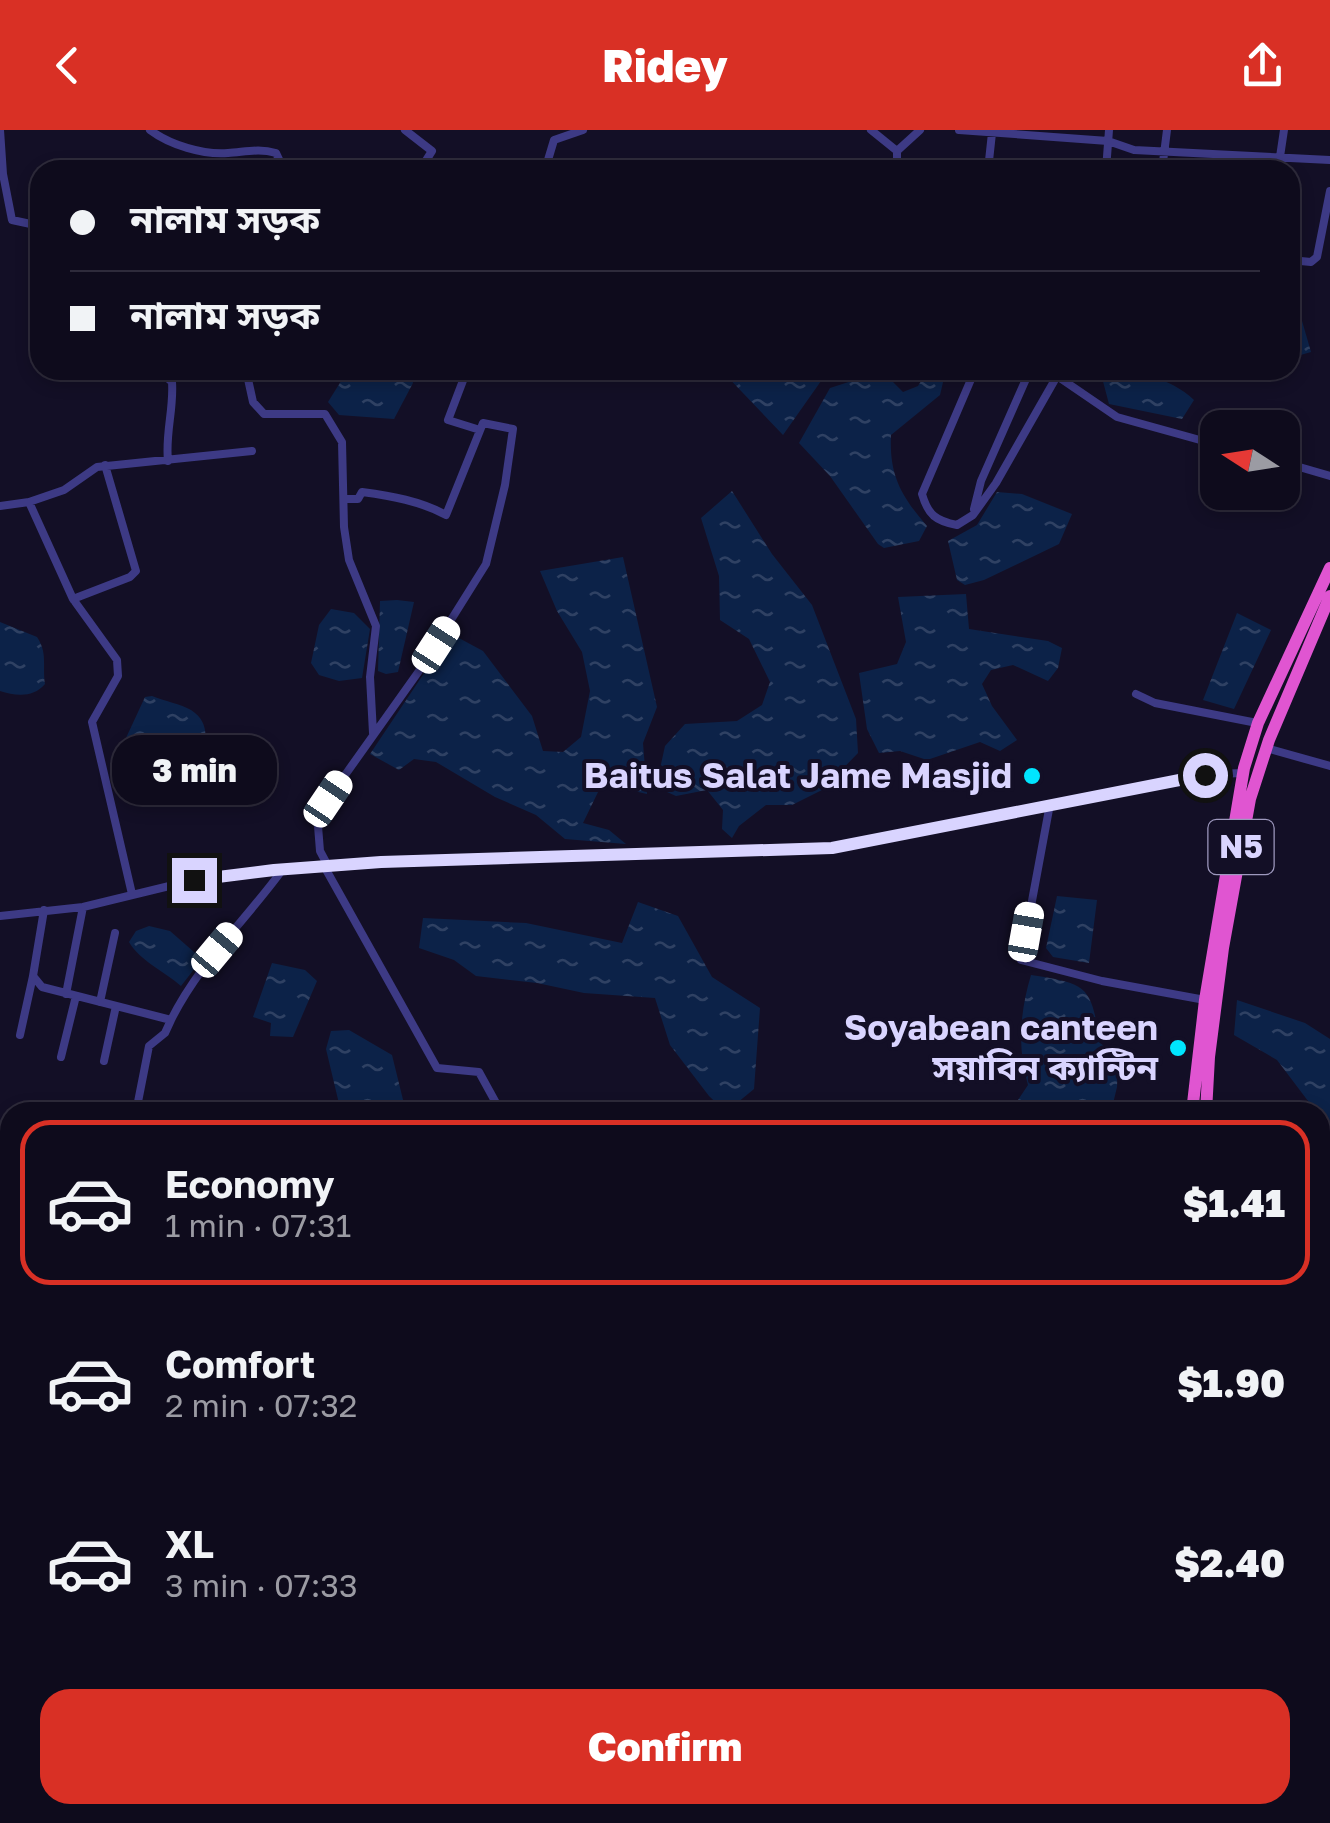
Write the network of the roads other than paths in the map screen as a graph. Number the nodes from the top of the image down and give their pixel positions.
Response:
1 (0, 130) edge
2 (150, 130) edge
3 (406, 130) edge
4 (582, 130) edge
5 (871, 130) edge
6 (920, 130) edge
7 (959, 130) edge
8 (1109, 130) edge
9 (1167, 130) edge
10 (1284, 130) edge
11 (992, 133) junction
12 (1108, 142) junction
13 (1164, 150) junction
14 (897, 151) junction
15 (1281, 157) junction
16 (279, 160) edge
17 (426, 160) edge
18 (548, 160) edge
19 (897, 160) edge
20 (989, 160) edge
21 (1107, 160) edge
22 (1163, 160) edge
23 (1280, 160) edge
24 (1330, 160) edge
25 (1330, 192) edge
26 (30, 224) edge
27 (1300, 261) edge
28 (170, 380) edge
29 (248, 380) edge
30 (463, 380) edge
31 (971, 380) edge
32 (1026, 380) edge
33 (1053, 380) edge
34 (1066, 380) edge
35 (480, 430) junction
36 (1200, 440) edge
37 (252, 451) dead end
38 (168, 461) junction
39 (106, 465) junction
40 (1300, 467) edge
41 (1330, 476) edge
42 (344, 499) junction
43 (28, 502) junction
44 (0, 506) edge
45 (973, 516) junction
46 (1330, 568) edge
47 (73, 599) junction
48 (1328, 603) edge
49 (1136, 694) dead end
50 (1258, 723) junction
51 (373, 733) junction
52 (1266, 748) junction
53 (1330, 766) edge
54 (1243, 773) junction
55 (1050, 804) junction
56 (326, 866) junction
57 (283, 869) junction
58 (132, 894) junction
59 (84, 907) junction
60 (44, 910) junction
61 (0, 916) edge
62 (115, 933) dead end
63 (33, 976) junction
64 (71, 995) junction
65 (1205, 1000) junction
66 (100, 1002) junction
67 (116, 1006) junction
68 (171, 1020) junction
69 (20, 1034) dead end
70 (61, 1057) dead end
71 (104, 1062) dead end
72 (138, 1102) edge
73 (496, 1102) edge
74 (1193, 1102) edge
75 (1207, 1102) edge

1 - 26 street
2 - 16 street
3 - 17 street
4 - 18 street
5 - 14 street
6 - 14 street
7 - 11 street
8 - 12 street
9 - 13 street
10 - 15 street
11 - 12 street
11 - 20 street
12 - 13 street
12 - 21 street
13 - 15 street
13 - 22 street
14 - 19 street
15 - 23 street
15 - 24 street
25 - 27 street
28 - 38 street
29 - 42 street
30 - 35 street
31 - 45 street
32 - 45 street
33 - 45 street
34 - 36 street
35 - 42 street
35 - 51 street
37 - 38 street
38 - 39 street
39 - 43 street
39 - 47 street
40 - 41 street
42 - 51 street
43 - 44 street
43 - 47 street
46 - 50 highway, N5
47 - 58 street
48 - 52 highway, N5
49 - 50 street
50 - 54 highway, N5
51 - 56 street
52 - 53 street
52 - 75 highway, N5
54 - 55 street
54 - 65 highway, N5
55 - 56 street
55 - 65 street
56 - 57 street
56 - 73 street
57 - 58 street
57 - 68 street
58 - 59 street
59 - 60 street
59 - 64 street
60 - 61 street
60 - 63 street
62 - 66 street
63 - 64 street
63 - 69 street
64 - 66 street
64 - 70 street
65 - 74 highway, N5
66 - 67 street
67 - 68 street
67 - 71 street
68 - 72 street

